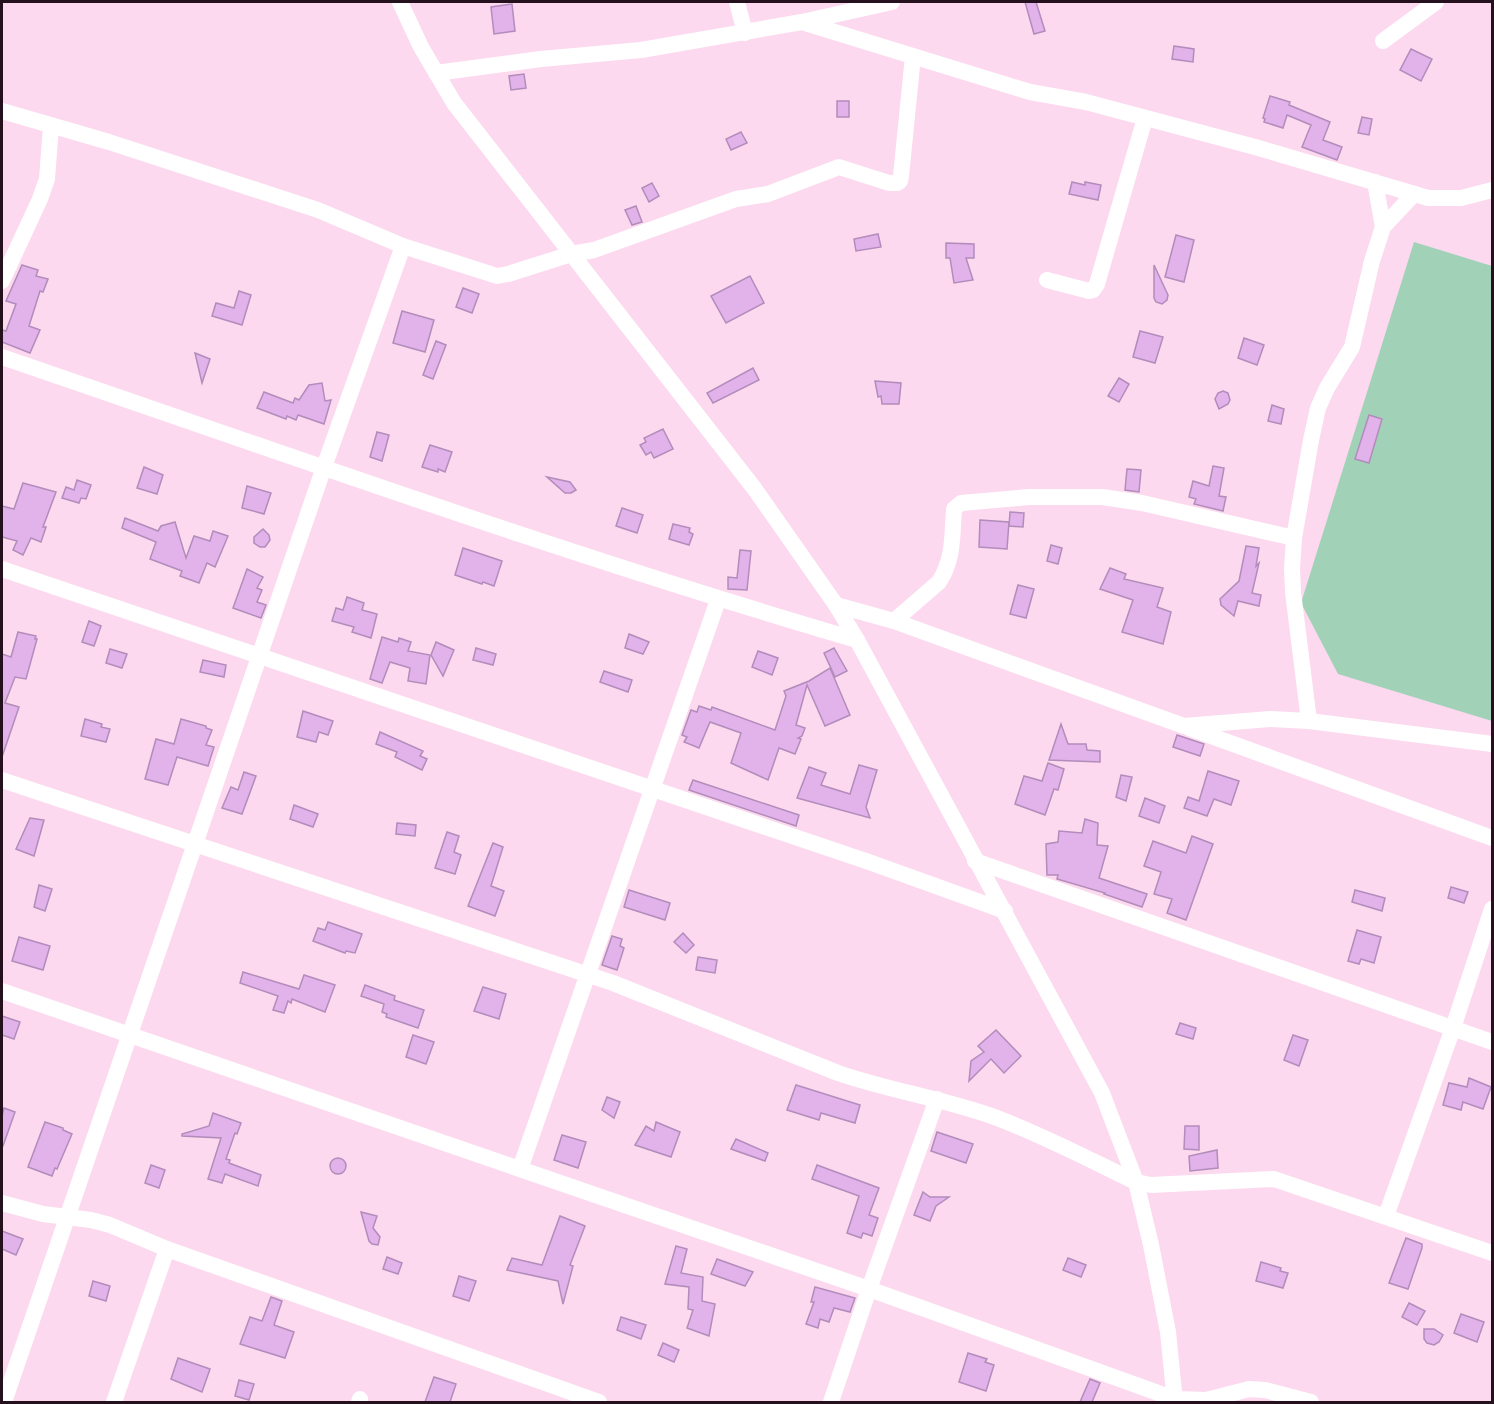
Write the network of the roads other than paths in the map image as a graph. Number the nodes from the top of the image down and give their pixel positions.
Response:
1 (400, 2) edge
2 (737, 2) edge
3 (892, 2) edge
4 (1436, 2) edge
5 (802, 22) junction
6 (745, 33) junction
7 (1383, 41) dead end
8 (913, 56) junction
9 (436, 73) junction
10 (2, 111) edge
11 (1145, 118) junction
12 (51, 126) junction
13 (1375, 182) junction
14 (1492, 190) edge
15 (1414, 194) junction
16 (1383, 226) junction
17 (403, 246) junction
18 (571, 254) junction
19 (1047, 280) dead end
20 (2, 281) edge
21 (2, 357) edge
22 (324, 467) junction
23 (1294, 538) junction
24 (2, 569) edge
25 (718, 600) junction
26 (836, 605) junction
27 (894, 621) junction
28 (857, 640) junction
29 (260, 657) junction
30 (1309, 721) junction
31 (1184, 726) junction
32 (1492, 744) edge
33 (2, 780) edge
34 (653, 789) junction
35 (1492, 838) edge
36 (196, 843) junction
37 (975, 861) junction
38 (1492, 909) edge
39 (1005, 911) junction
40 (587, 974) junction
41 (2, 991) edge
42 (1453, 1028) junction
43 (130, 1036) junction
44 (1492, 1042) edge
45 (938, 1100) junction
46 (520, 1169) junction
47 (1136, 1182) junction
48 (2, 1203) edge
49 (1386, 1216) junction
50 (68, 1218) junction
51 (167, 1249) junction
52 (1492, 1253) edge
53 (869, 1289) junction
54 (1175, 1401) edge
55 (4, 1402) edge
56 (118, 1402) edge
57 (599, 1402) edge
58 (831, 1402) edge
59 (1311, 1402) edge

1 - 9 street
2 - 6 street
3 - 5 street
4 - 7 street
5 - 6 street
5 - 8 street
6 - 9 street
8 - 11 street
8 - 18 street
9 - 18 street
10 - 12 street
11 - 13 street
11 - 19 street
12 - 17 street
12 - 20 street
13 - 15 street
13 - 16 street
14 - 15 street
15 - 16 street
16 - 23 street
17 - 18 street
17 - 22 street
18 - 26 street
21 - 22 street
22 - 25 street
22 - 29 street
23 - 27 street
23 - 30 street
24 - 29 street
25 - 28 street
25 - 34 street
26 - 27 street
26 - 28 street
27 - 31 street
28 - 37 street
29 - 34 street
29 - 36 street
30 - 31 street
30 - 32 street
31 - 35 street
33 - 36 street
34 - 39 street
34 - 40 street
36 - 40 street
36 - 43 street
37 - 39 street
37 - 42 street
38 - 42 street
39 - 47 street
40 - 45 street
40 - 46 street
41 - 43 street
42 - 44 street
42 - 49 street
43 - 46 street
43 - 50 street
45 - 47 street
45 - 53 street
46 - 53 street
47 - 49 street
47 - 54 street
48 - 50 street
49 - 52 street
50 - 51 street
50 - 55 street
51 - 56 street
51 - 57 street
53 - 54 street
53 - 58 street
54 - 59 street

